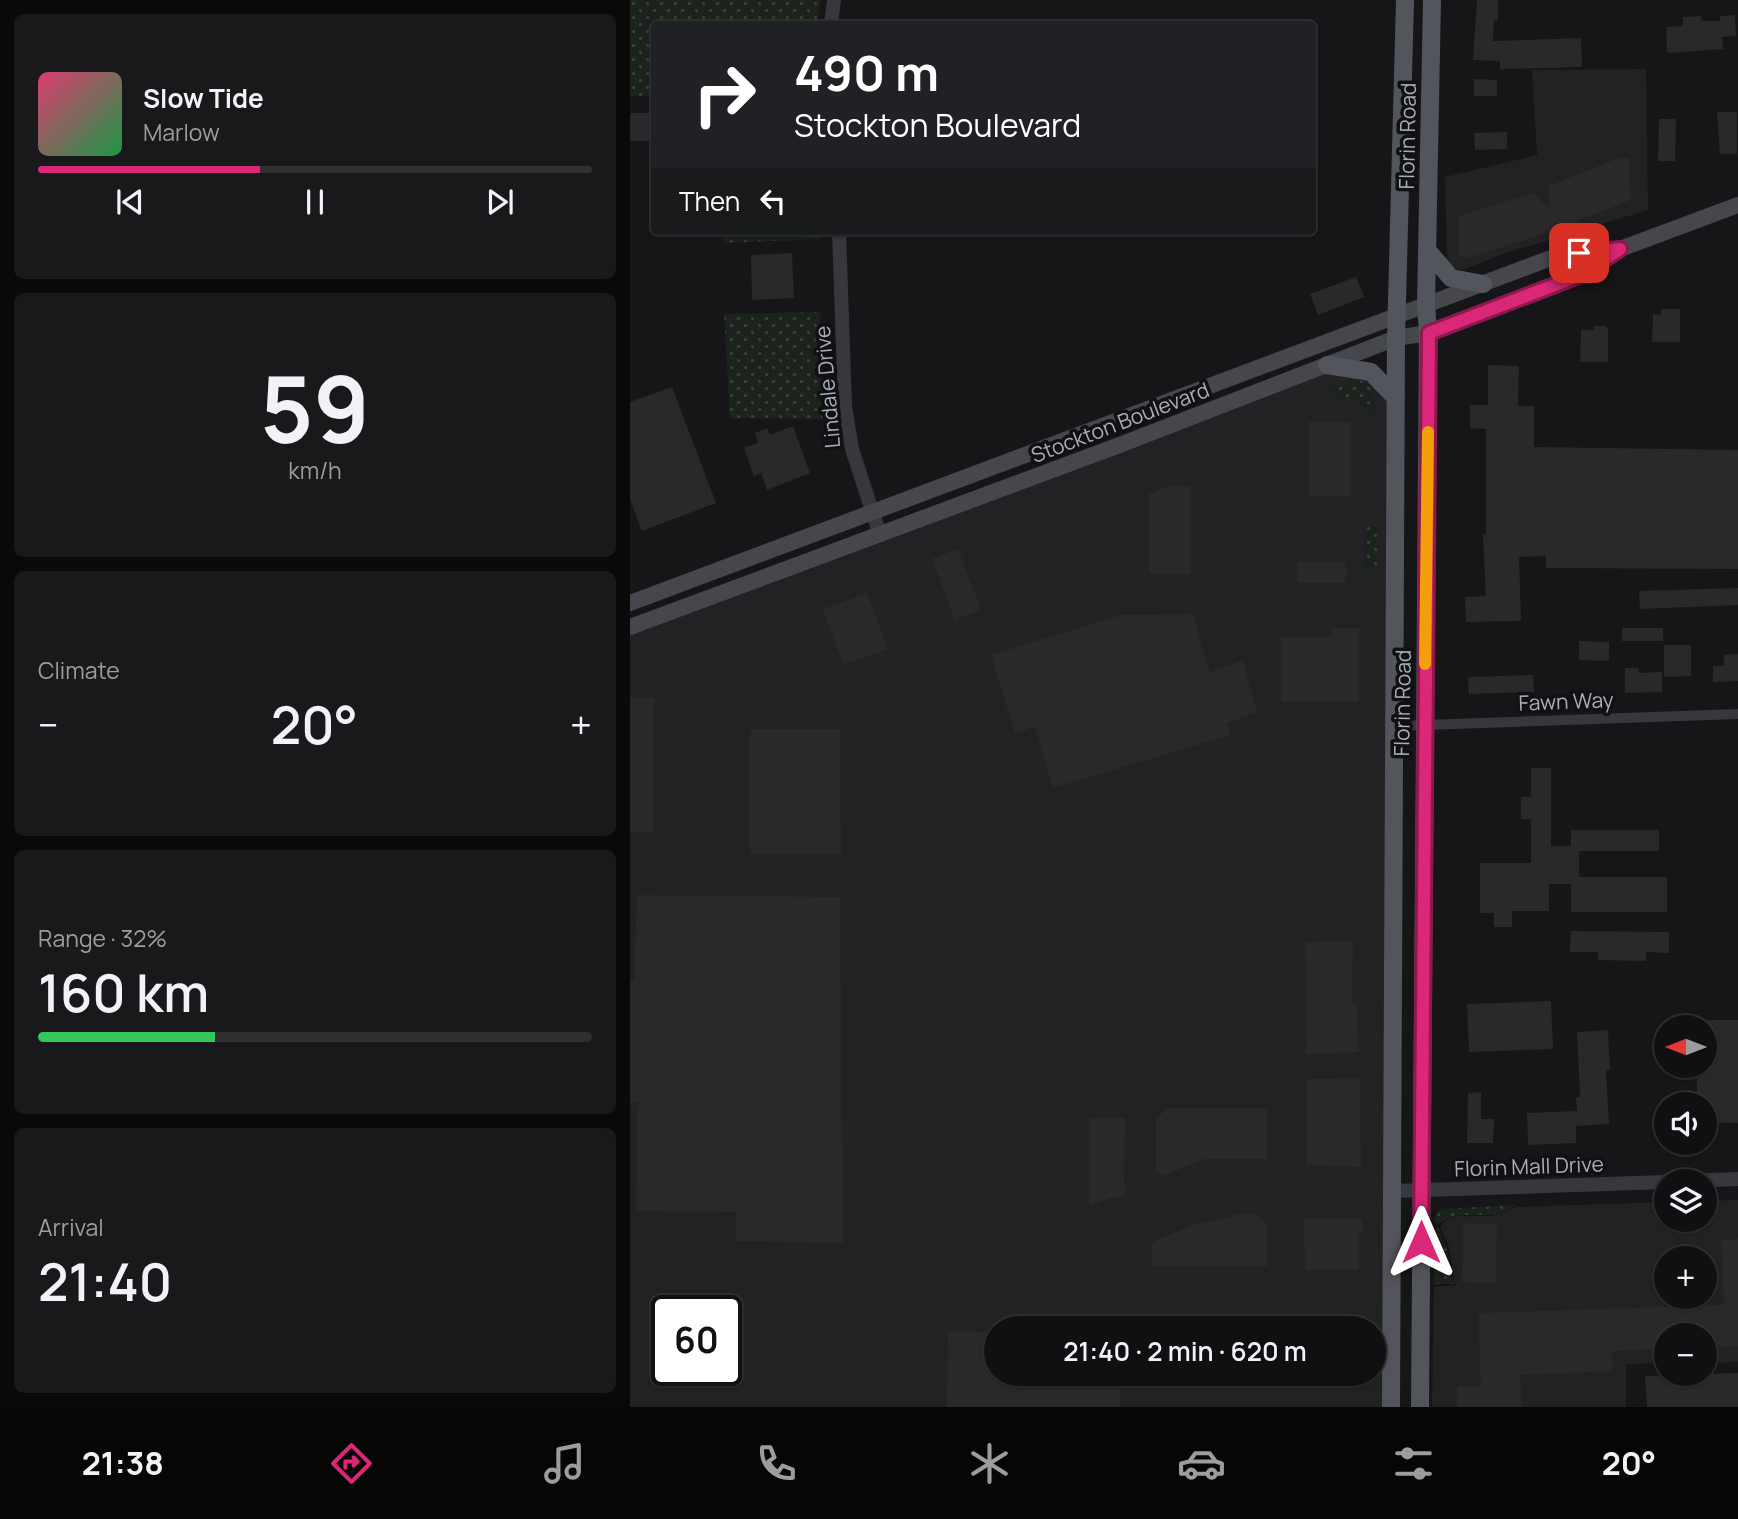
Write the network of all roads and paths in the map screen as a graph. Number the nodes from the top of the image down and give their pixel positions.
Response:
1 (834, 0) edge
2 (1405, 0) edge
3 (1433, 0) edge
4 (831, 21) edge
5 (1738, 205) edge
6 (839, 235) edge
7 (1620, 249) junction
8 (1428, 251) junction
9 (1483, 284) junction
10 (1426, 305) junction
11 (1396, 316) junction
12 (1429, 333) junction
13 (1396, 338) junction
14 (1327, 365) junction
15 (1396, 398) junction
16 (872, 513) junction
17 (880, 535) junction
18 (630, 603) edge
19 (630, 627) edge
20 (1738, 714) edge
21 (1425, 725) junction
22 (1395, 726) junction
23 (1738, 1179) edge
24 (1717, 1180) edge
25 (1654, 1182) edge
26 (1394, 1191) junction
27 (1421, 1191) junction
28 (1391, 1407) edge
29 (1420, 1407) edge

1 - 4 street
2 - 11 main road, Florin Road
3 - 8 main road, Florin Road
5 - 7 main road, Stockton Boulevard
6 - 16 street, Lindale Drive
7 - 9 main road, Stockton Boulevard
7 - 12 main road, Stockton Boulevard
8 - 9 main road
8 - 10 main road, Florin Road
9 - 10 main road, Stockton Boulevard
10 - 11 main road, Stockton Boulevard
10 - 12 main road, Florin Road
11 - 13 main road, Florin Road
11 - 16 main road, Stockton Boulevard
12 - 13 main road, Stockton Boulevard
12 - 21 main road, Florin Road
13 - 14 main road, Stockton Boulevard
13 - 15 main road, Florin Road
14 - 15 main road
14 - 17 main road, Stockton Boulevard
15 - 22 main road, Florin Road
16 - 17 street, Lindale Drive
16 - 18 main road, Stockton Boulevard
17 - 19 main road, Stockton Boulevard
20 - 21 street, Fawn Way
21 - 22 street, Fawn Way
21 - 27 main road, Florin Road
22 - 26 main road, Florin Road
23 - 24 street
25 - 27 street, Florin Mall Drive
26 - 27 street, Florin Mall Drive
26 - 28 main road, Florin Road
27 - 29 main road, Florin Road

